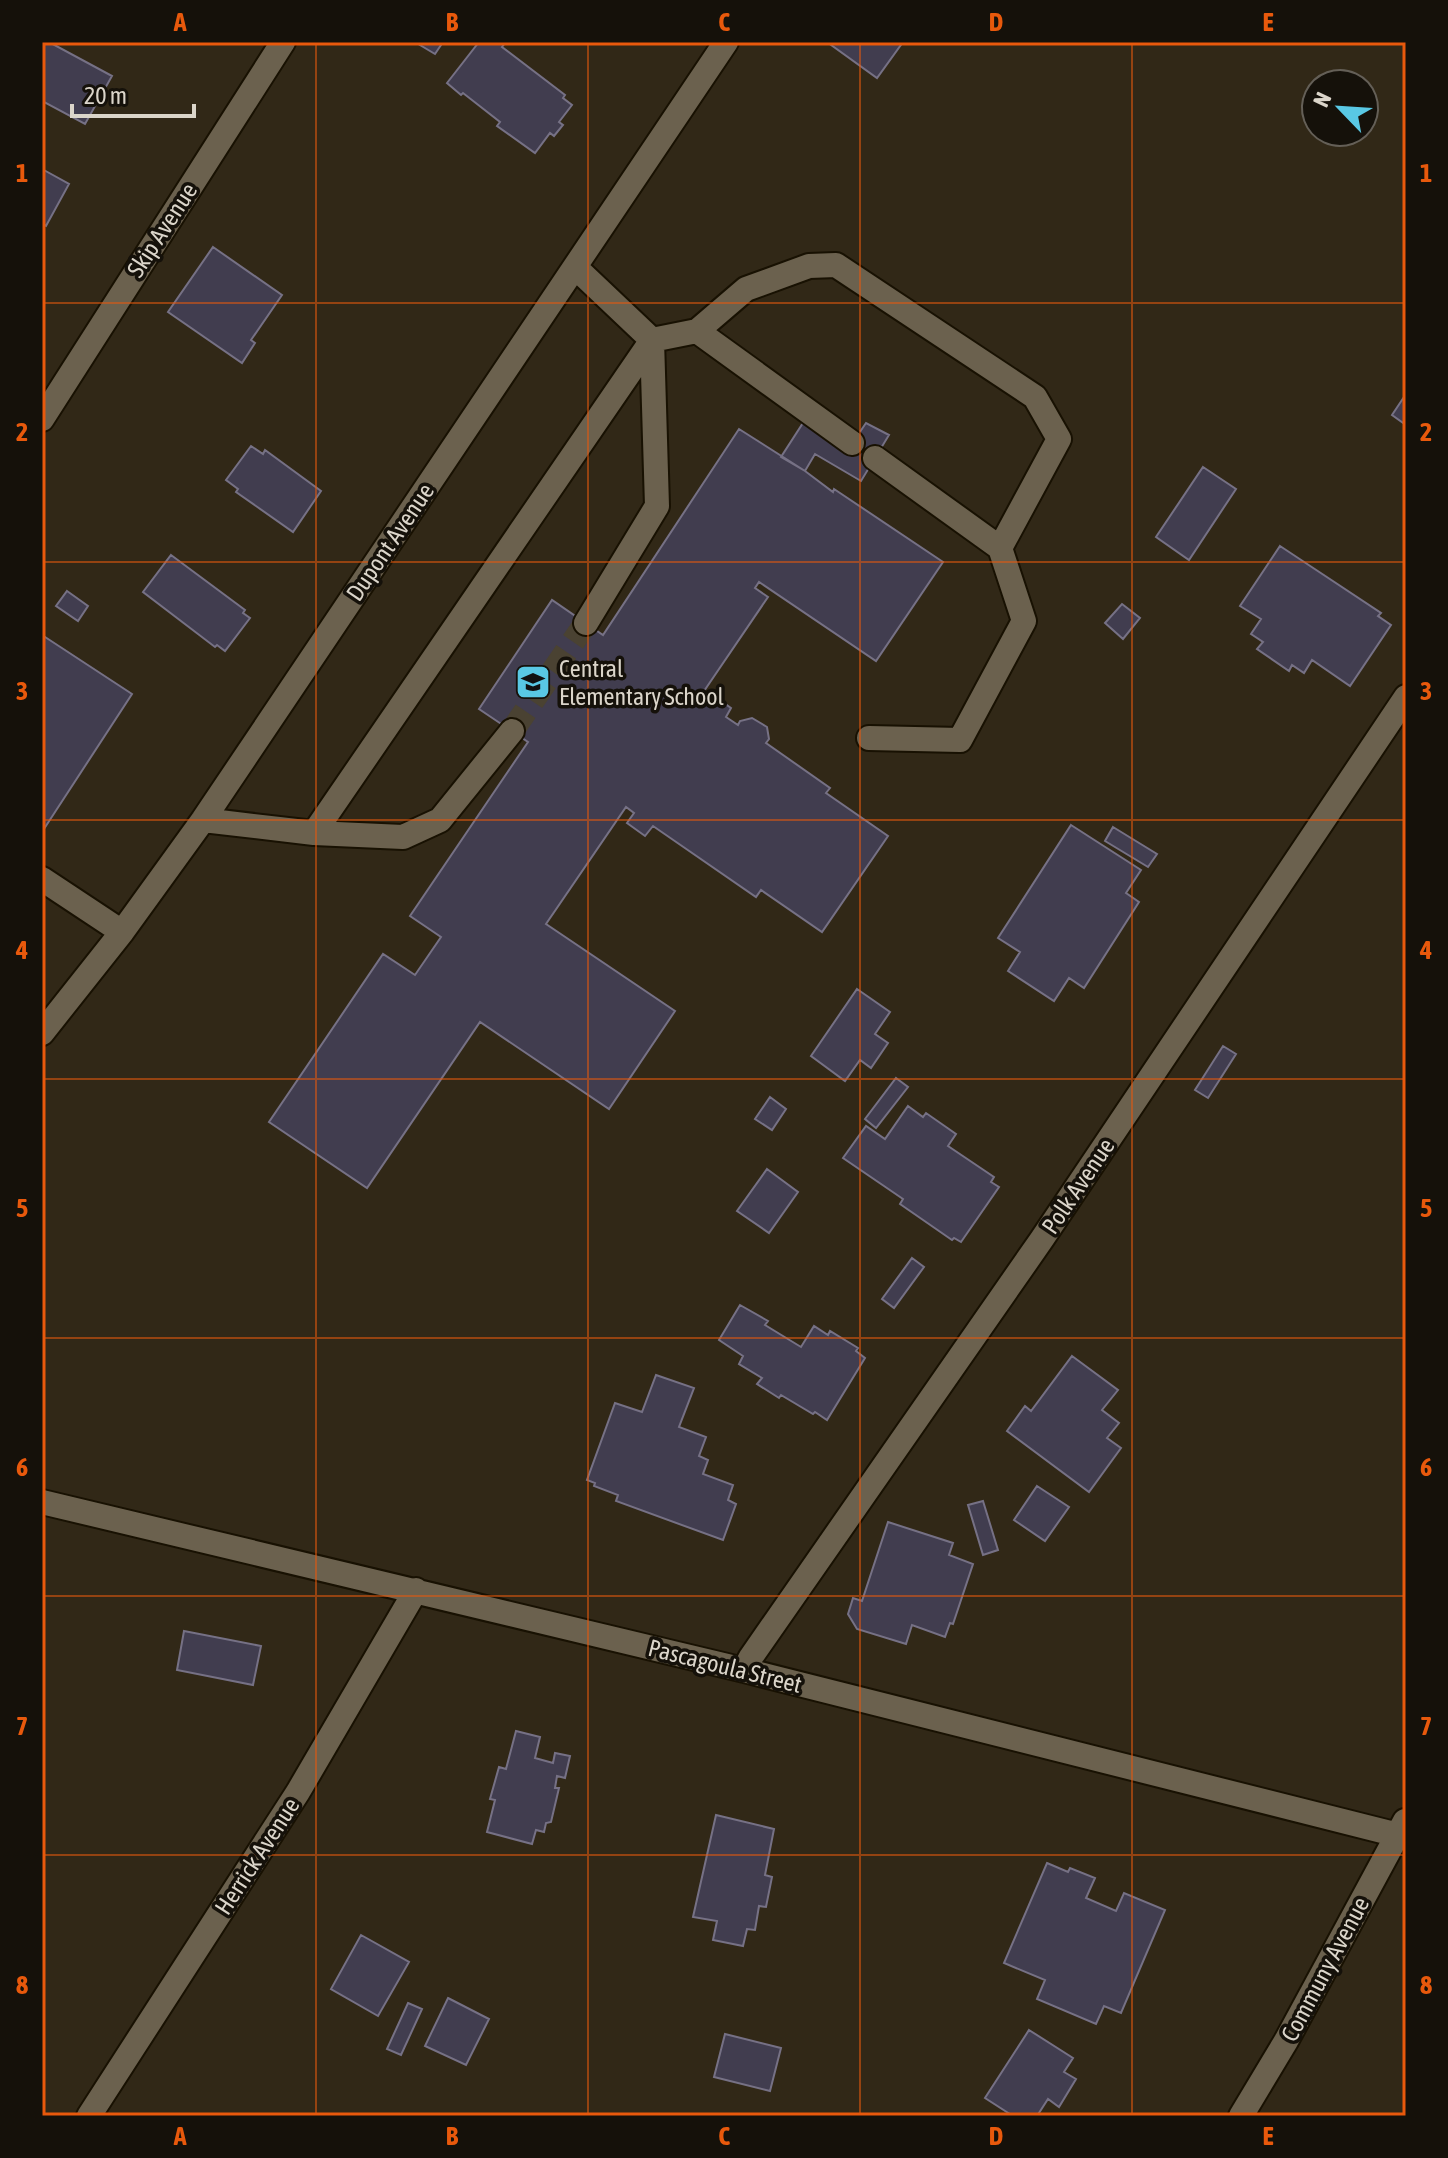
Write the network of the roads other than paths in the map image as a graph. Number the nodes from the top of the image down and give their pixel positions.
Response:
1 (283, 42) edge
2 (726, 42) edge
3 (575, 267) junction
4 (697, 331) junction
5 (652, 340) junction
6 (42, 419) edge
7 (852, 443) dead end
8 (875, 458) dead end
9 (1000, 548) junction
10 (586, 623) tunnel mouth
11 (1406, 697) edge
12 (512, 731) tunnel mouth
13 (869, 738) dead end
14 (203, 820) junction
15 (314, 833) junction
16 (42, 879) edge
17 (122, 932) junction
18 (42, 1033) edge
19 (42, 1502) edge
20 (416, 1590) junction
21 (744, 1670) junction
22 (1403, 1830) edge
23 (89, 2116) edge
24 (1241, 2116) edge

1 - 6 street, Skip Avenue
2 - 3 street, Dupont Avenue
3 - 5 street
3 - 14 street, Dupont Avenue
4 - 5 street
4 - 7 street
4 - 9 street
5 - 10 street
5 - 15 street
8 - 9 street
9 - 13 street
11 - 21 street, Polk Avenue
12 - 15 street
14 - 15 street
14 - 17 street, Dupont Avenue
16 - 17 street
17 - 18 street, Dupont Avenue
19 - 20 street, Pascagoula Street
20 - 21 street, Pascagoula Street
20 - 23 street, Herrick Avenue
21 - 22 street, Pascagoula Street
22 - 24 street, Communy Avenue

